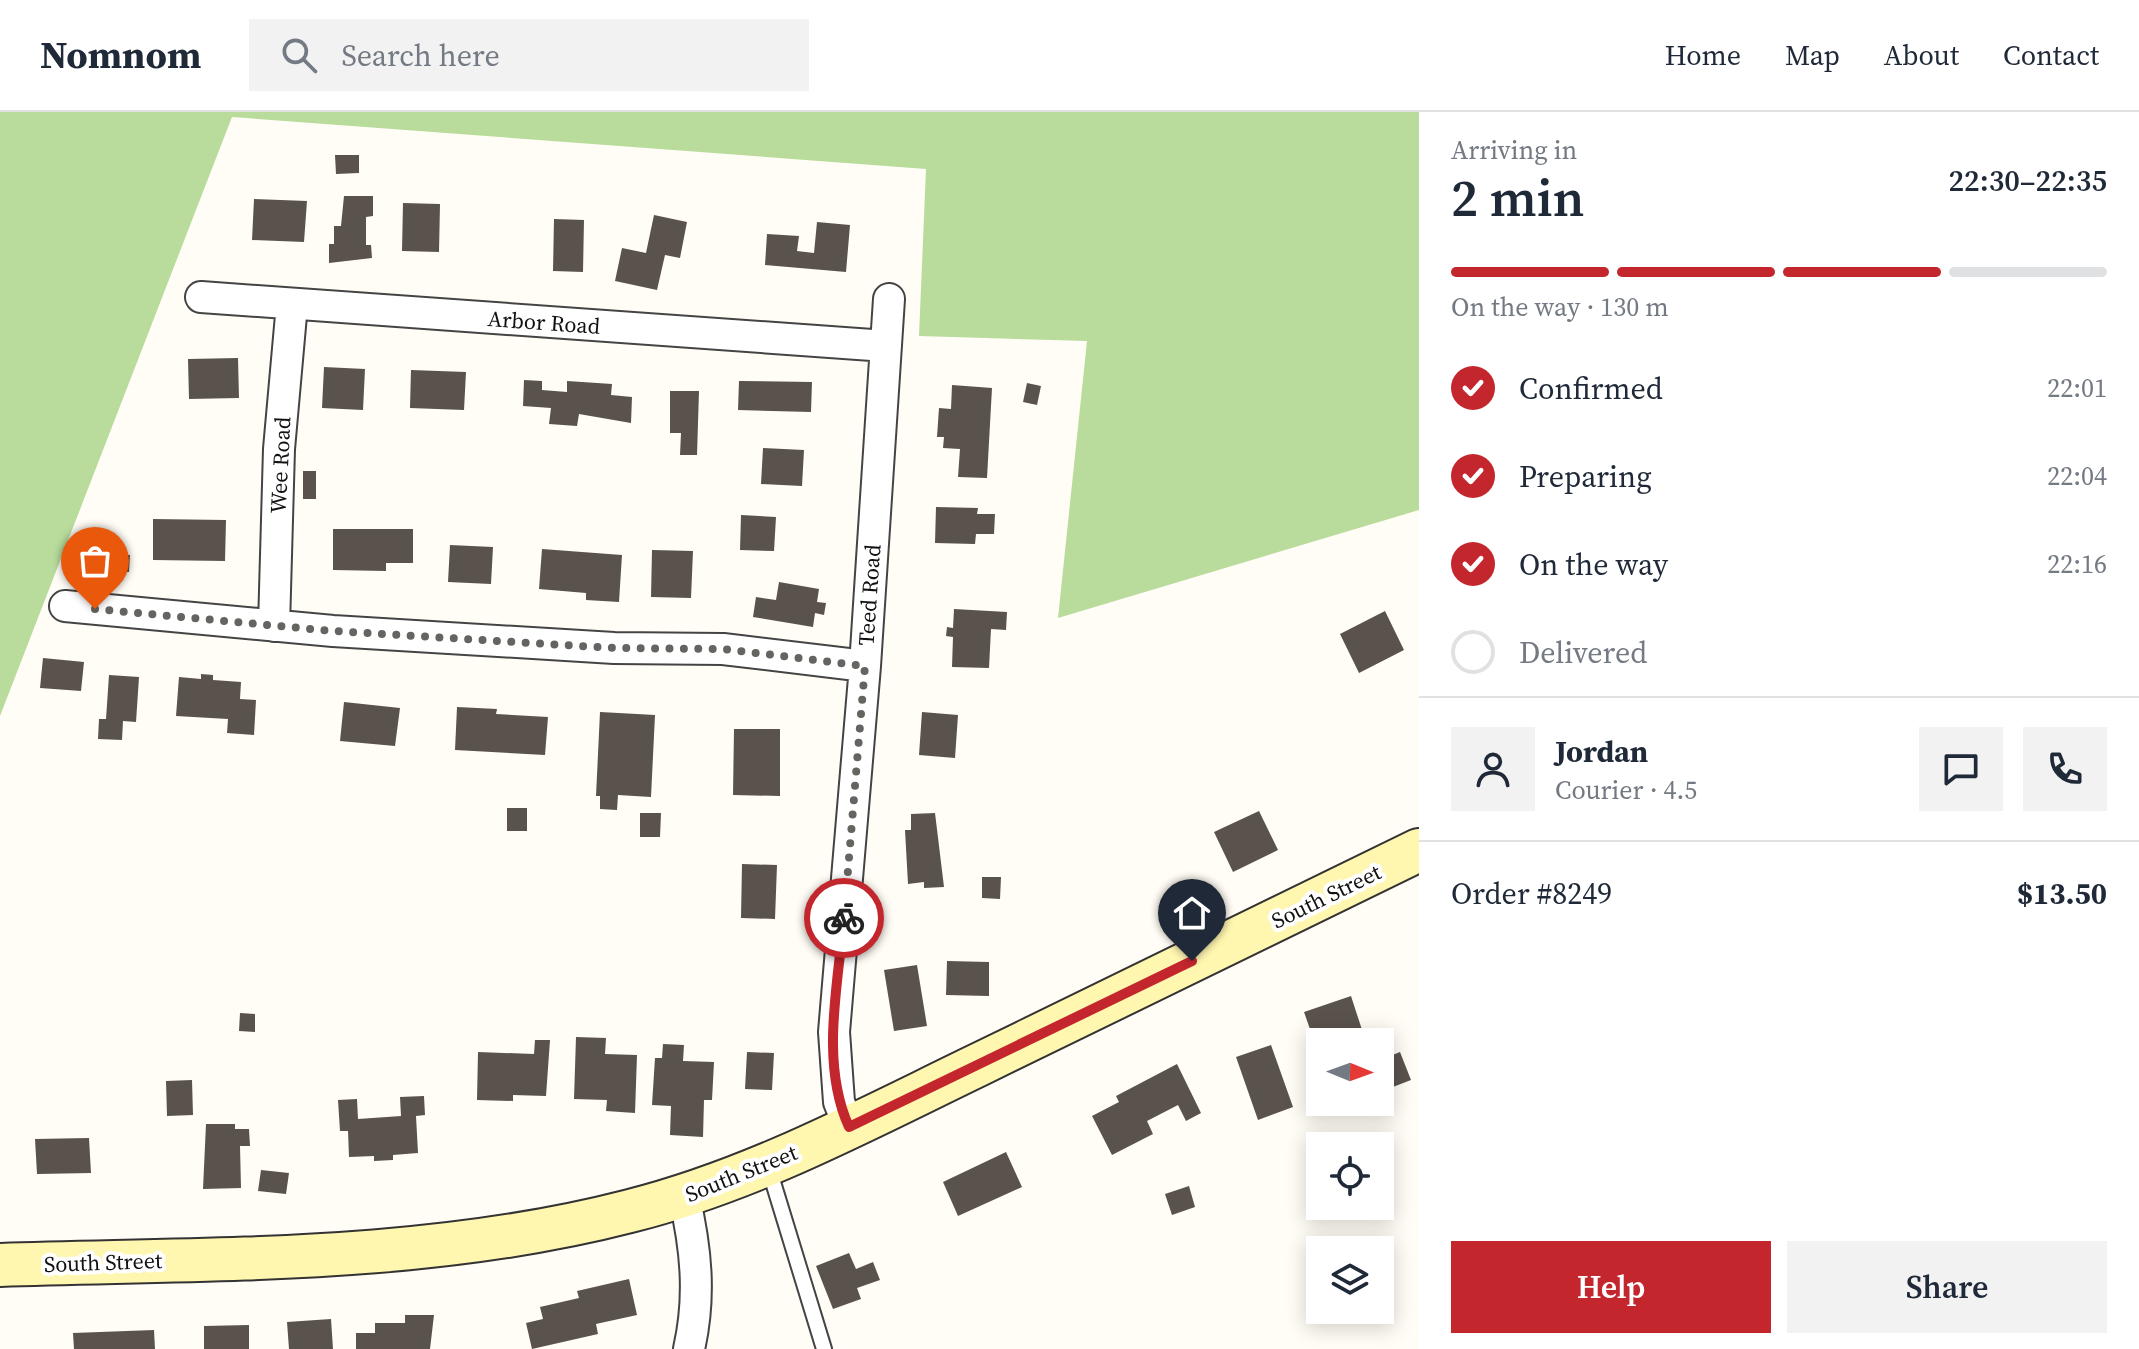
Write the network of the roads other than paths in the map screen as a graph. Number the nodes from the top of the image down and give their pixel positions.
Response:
1 (201, 297) dead end
2 (889, 299) dead end
3 (292, 304) junction
4 (886, 346) junction
5 (65, 606) dead end
6 (274, 626) junction
7 (865, 666) junction
8 (1419, 850) edge
9 (849, 1127) junction
10 (768, 1164) junction
11 (684, 1196) junction
12 (0, 1265) edge
13 (689, 1349) edge
14 (824, 1349) edge

1 - 3 street, Arbor Road
2 - 4 street, Teed Road
3 - 4 street, Arbor Road
3 - 6 street, Wee Road
4 - 7 street, Teed Road
5 - 6 street
6 - 7 street
7 - 9 street, Teed Road
8 - 9 main road, South Street
9 - 10 main road, South Street
10 - 11 main road, South Street
10 - 14 lane
11 - 12 main road, South Street
11 - 13 street

